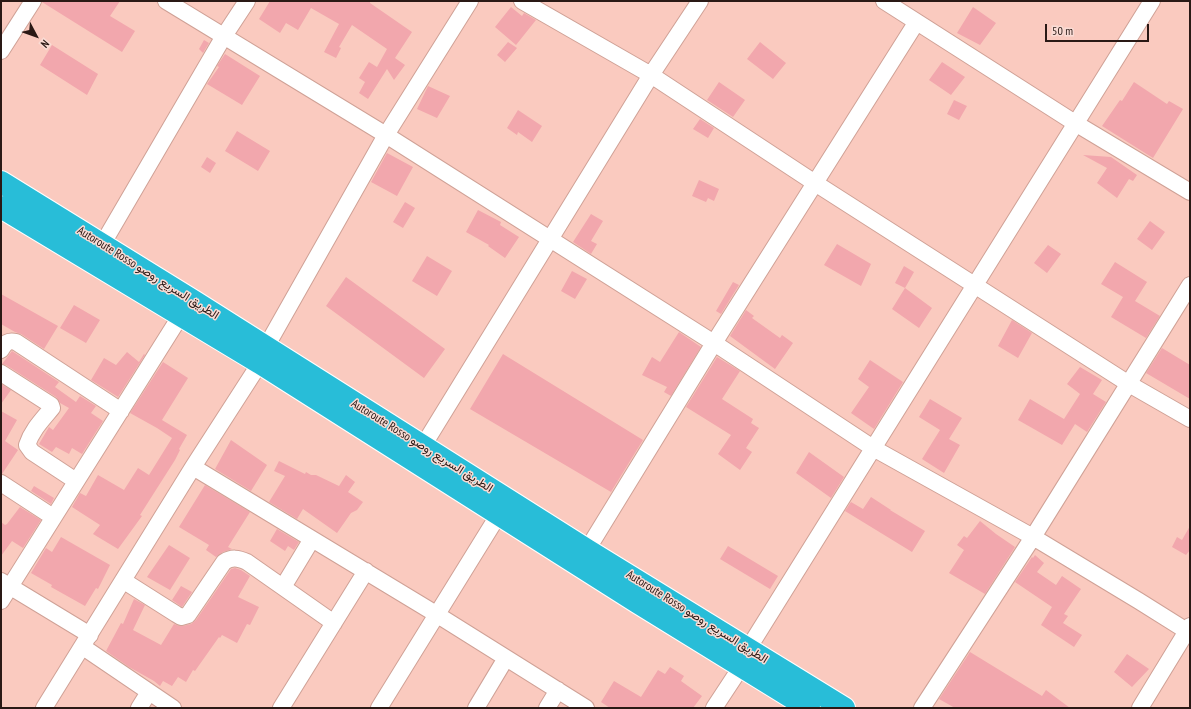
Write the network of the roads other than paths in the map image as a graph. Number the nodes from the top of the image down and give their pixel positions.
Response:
1 (33, 1) edge
2 (166, 1) edge
3 (247, 1) edge
4 (470, 1) edge
5 (522, 1) edge
6 (700, 1) edge
7 (884, 1) edge
8 (1152, 1) edge
9 (916, 23) junction
10 (224, 36) junction
11 (1, 51) edge
12 (651, 75) junction
13 (1076, 123) junction
14 (386, 135) junction
15 (1, 182) edge
16 (815, 183) junction
17 (1190, 192) edge
18 (1, 207) edge
19 (550, 239) junction
20 (102, 245) junction
21 (1190, 285) edge
22 (975, 286) junction
23 (181, 315) junction
24 (714, 343) junction
25 (1, 350) edge
26 (263, 355) junction
27 (1, 373) edge
28 (1129, 384) junction
29 (121, 411) junction
30 (1190, 419) edge
31 (423, 446) junction
32 (873, 448) junction
33 (193, 467) junction
34 (76, 481) junction
35 (1, 483) edge
36 (499, 514) junction
37 (53, 517) junction
38 (1033, 537) junction
39 (312, 539) junction
40 (587, 550) junction
41 (366, 571) junction
42 (124, 581) junction
43 (5, 583) edge
44 (282, 587) junction
45 (1, 601) edge
46 (436, 614) junction
47 (334, 623) junction
48 (1189, 630) edge
49 (86, 641) junction
50 (506, 658) junction
51 (745, 658) junction
52 (558, 690) junction
53 (149, 692) junction
54 (44, 708) edge
55 (139, 708) edge
56 (173, 708) edge
57 (281, 708) edge
58 (378, 708) edge
59 (476, 708) edge
60 (547, 708) edge
61 (586, 708) edge
62 (714, 708) edge
63 (809, 708) edge
64 (844, 708) edge
65 (922, 708) edge
66 (1140, 708) edge

1 - 11 street
2 - 10 street
3 - 10 street
4 - 14 street
5 - 12 street
6 - 12 street
7 - 9 street
8 - 13 street
9 - 13 street
9 - 16 street
10 - 14 street
10 - 20 street
12 - 16 street
12 - 19 street
13 - 17 street
13 - 22 street
14 - 19 street
14 - 26 street
15 - 20 highway, Autoroute Rosso الطريق السريع روصو
16 - 22 street
16 - 24 street
18 - 23 highway, Autoroute Rosso الطريق السريع روصو
19 - 24 street
19 - 31 street
20 - 26 highway, Autoroute Rosso الطريق السريع روصو
21 - 28 street
22 - 28 street
22 - 32 street
23 - 26 highway, Autoroute Rosso الطريق السريع روصو
23 - 29 street
24 - 32 street
24 - 40 street
25 - 29 street
26 - 31 highway, Autoroute Rosso الطريق السريع روصو
26 - 33 street
26 - 36 highway, Autoroute Rosso الطريق السريع روصو
27 - 34 street
28 - 30 street
28 - 38 street
29 - 34 street
31 - 40 highway, Autoroute Rosso الطريق السريع روصو
32 - 38 street
32 - 51 street
33 - 39 street
33 - 42 street
34 - 37 street
35 - 37 street
36 - 46 street
36 - 51 highway, Autoroute Rosso الطريق السريع روصو
37 - 43 street
38 - 48 street
38 - 65 street
39 - 41 street
39 - 44 street
40 - 51 highway, Autoroute Rosso الطريق السريع روصو
41 - 46 street
41 - 47 street
42 - 44 street
42 - 49 street
43 - 45 street
43 - 49 street
44 - 47 street
46 - 50 street
46 - 58 street
47 - 57 street
48 - 66 street
49 - 53 street
49 - 54 street
50 - 52 street
50 - 59 street
51 - 62 street
51 - 63 highway, Autoroute Rosso الطريق السريع روصو
51 - 64 highway, Autoroute Rosso الطريق السريع روصو
52 - 60 street
52 - 61 street
53 - 55 street
53 - 56 street

